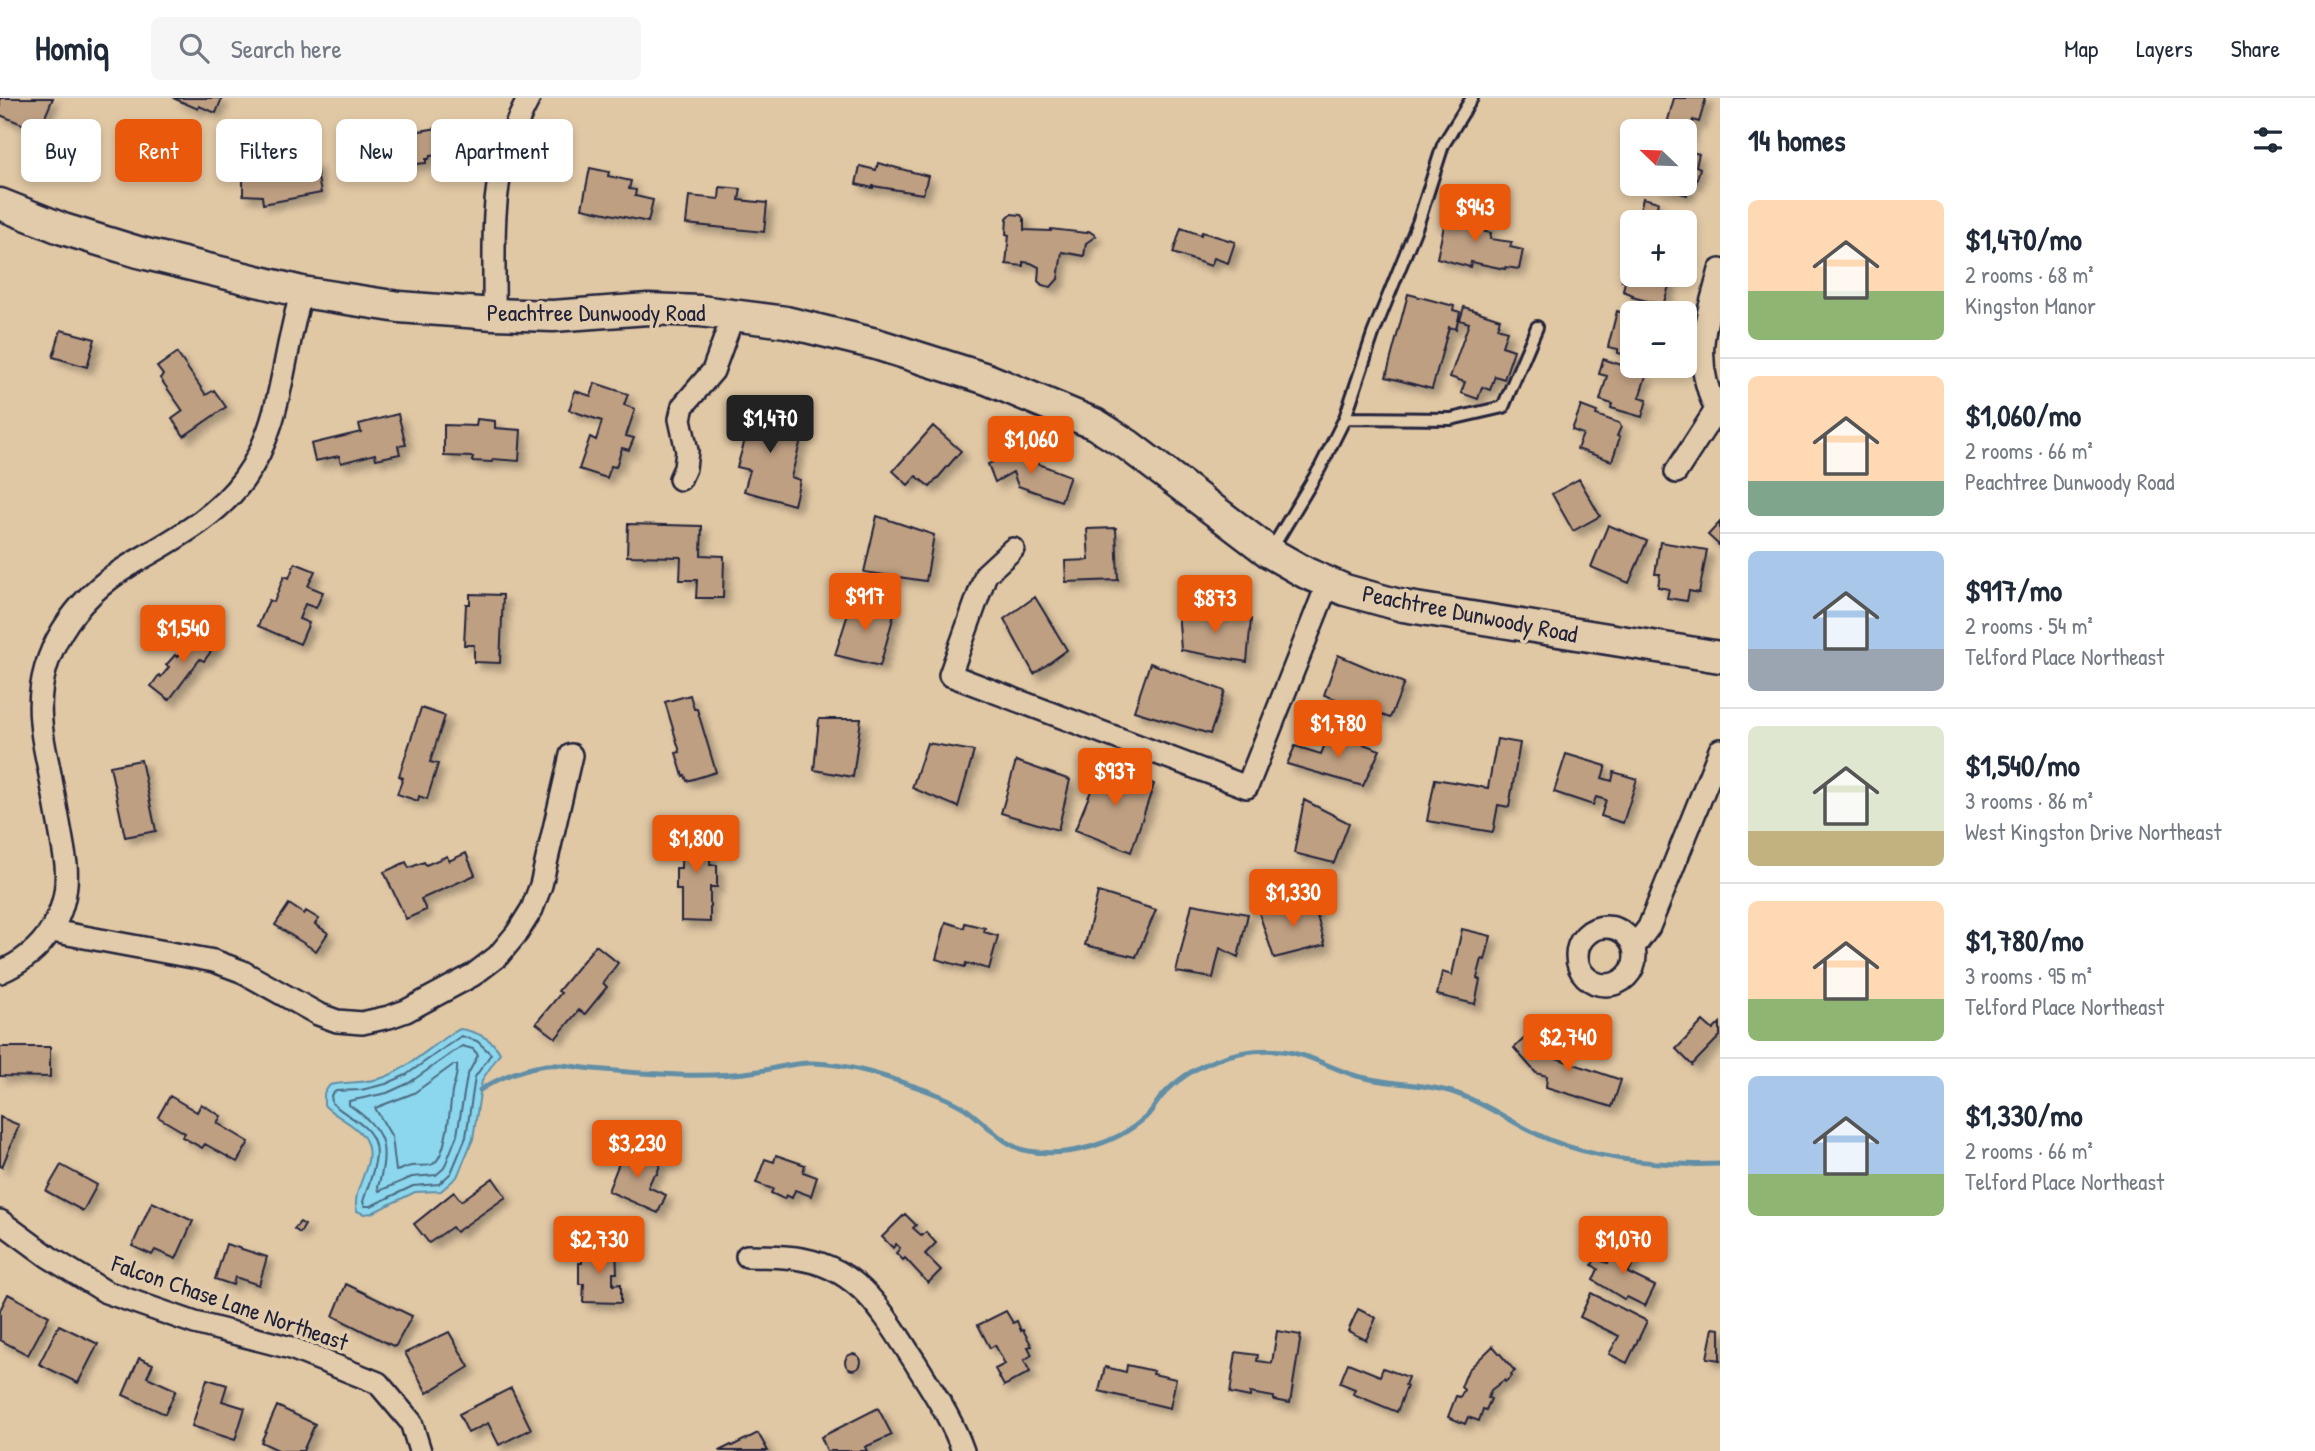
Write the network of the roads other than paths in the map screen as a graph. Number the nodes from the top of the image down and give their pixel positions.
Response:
1 (529, 98) edge
2 (1472, 98) edge
3 (0, 204) edge
4 (1720, 270) edge
5 (302, 292) junction
6 (494, 314) junction
7 (733, 316) junction
8 (1537, 327) dead end
9 (1718, 410) edge
10 (1345, 418) junction
11 (1675, 472) dead end
12 (680, 479) dead end
13 (1013, 549) dead end
14 (1269, 552) junction
15 (1328, 583) junction
16 (1720, 657) edge
17 (1720, 750) edge
18 (571, 755) dead end
19 (52, 931) junction
20 (1634, 947) dead end
21 (0, 972) edge
22 (0, 1221) edge
23 (747, 1256) dead end
24 (420, 1451) edge
25 (963, 1451) edge

1 - 6 street
2 - 10 lane
3 - 5 main road, Peachtree Dunwoody Road
4 - 9 street
5 - 6 main road, Peachtree Dunwoody Road
5 - 19 street
6 - 7 main road, Peachtree Dunwoody Road
7 - 12 street
7 - 14 main road, Peachtree Dunwoody Road
8 - 10 lane
9 - 11 street
10 - 14 lane
13 - 15 street
14 - 15 main road, Peachtree Dunwoody Road
15 - 16 main road, Peachtree Dunwoody Road
17 - 20 street
18 - 19 street
19 - 21 street
22 - 24 street, Falcon Chase Lane Northeast
23 - 25 street

